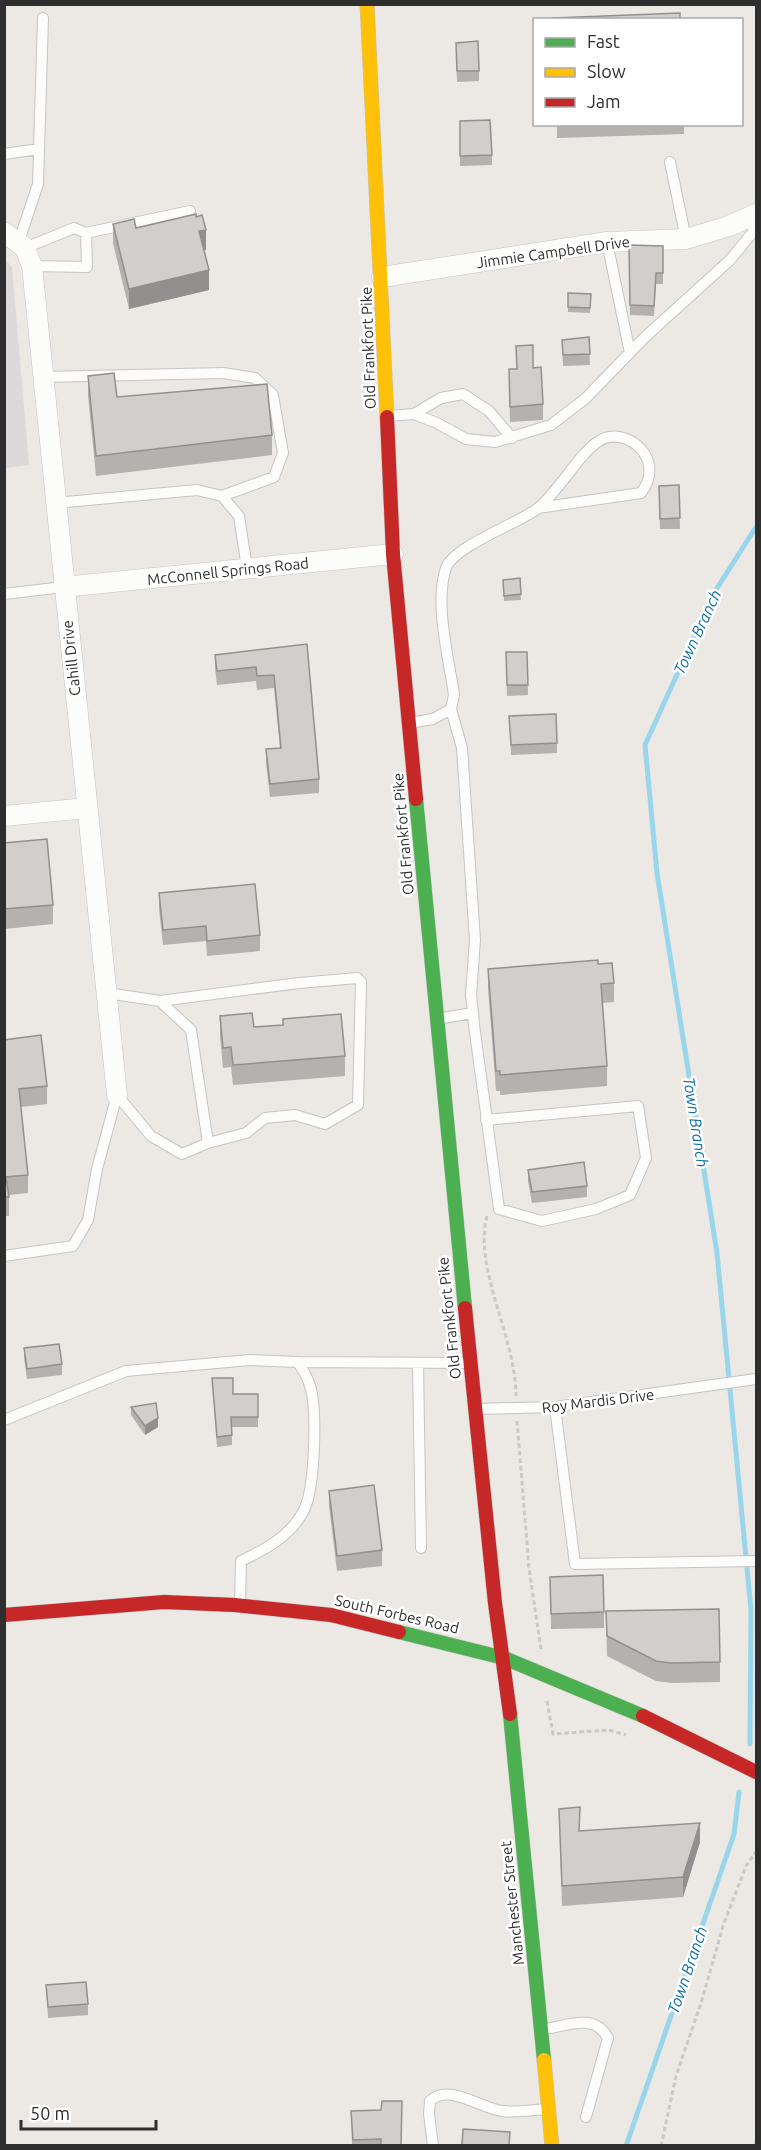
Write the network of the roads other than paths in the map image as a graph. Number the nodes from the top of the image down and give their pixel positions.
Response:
1 (367, 4) edge
2 (43, 18) dead end
3 (39, 149) junction
4 (4, 154) edge
5 (670, 162) dead end
6 (190, 211) dead end
7 (755, 215) edge
8 (86, 233) junction
9 (686, 239) junction
10 (607, 242) junction
11 (20, 247) edge
12 (382, 277) junction
13 (630, 353) junction
14 (42, 377) junction
15 (414, 414) junction
16 (387, 416) junction
17 (512, 438) junction
18 (222, 496) junction
19 (55, 503) junction
20 (538, 508) junction
21 (393, 554) junction
22 (247, 568) junction
23 (63, 587) junction
24 (4, 594) edge
25 (451, 709) junction
26 (409, 723) junction
27 (87, 808) junction
28 (4, 816) edge
29 (107, 993) junction
30 (160, 1001) junction
31 (473, 1013) junction
32 (436, 1019) junction
33 (117, 1095) junction
34 (486, 1120) junction
35 (208, 1143) junction
36 (4, 1256) edge
37 (298, 1362) junction
38 (418, 1363) junction
39 (470, 1363) junction
40 (756, 1379) edge
41 (555, 1407) junction
42 (475, 1409) junction
43 (4, 1420) edge
44 (422, 1548) dead end
45 (756, 1561) edge
46 (240, 1605) junction
47 (4, 1616) edge
48 (504, 1658) junction
49 (756, 1772) edge
50 (541, 2031) junction
51 (549, 2109) junction
52 (586, 2117) dead end
53 (433, 2145) edge
54 (552, 2145) edge

1 - 12 main road, Old Frankfort Pike
2 - 3 lane
3 - 4 lane
3 - 11 lane
5 - 9 lane
6 - 8 lane
7 - 9 street, Jimmie Campbell Drive
7 - 13 lane
8 - 11 lane
8 - 11 lane
9 - 10 street, Jimmie Campbell Drive
10 - 12 street, Jimmie Campbell Drive
10 - 13 lane
11 - 14 street, Cahill Drive
12 - 16 main road, Old Frankfort Pike
13 - 17 lane
14 - 18 lane
14 - 19 street, Cahill Drive
15 - 16 lane
15 - 17 lane
15 - 17 lane
16 - 21 main road, Old Frankfort Pike
18 - 19 lane
18 - 22 lane
19 - 23 street, Cahill Drive
20 - 20 lane
20 - 25 lane
21 - 22 street, McConnell Springs Road
21 - 26 main road, Old Frankfort Pike
22 - 23 street, McConnell Springs Road
23 - 24 lane
23 - 27 street, Cahill Drive
25 - 26 lane
25 - 31 lane
26 - 32 main road, Old Frankfort Pike
27 - 28 street
27 - 29 street, Cahill Drive
29 - 30 lane
29 - 33 street, Cahill Drive
30 - 35 lane
30 - 35 lane
31 - 32 lane
31 - 34 lane
32 - 39 main road, Old Frankfort Pike
33 - 35 lane
33 - 36 lane
34 - 34 lane
37 - 38 lane
37 - 43 lane
37 - 46 lane
38 - 39 lane
38 - 44 lane
39 - 42 main road, Old Frankfort Pike
40 - 41 lane, Roy Mardis Drive
41 - 42 lane, Roy Mardis Drive
41 - 45 lane
42 - 48 main road, Old Frankfort Pike
46 - 47 main road, South Forbes Road
46 - 48 main road, South Forbes Road
48 - 49 main road, South Forbes Road
48 - 50 main road, Manchester Street
50 - 51 main road, Manchester Street
50 - 52 lane
51 - 53 lane
51 - 54 main road, Manchester Street

